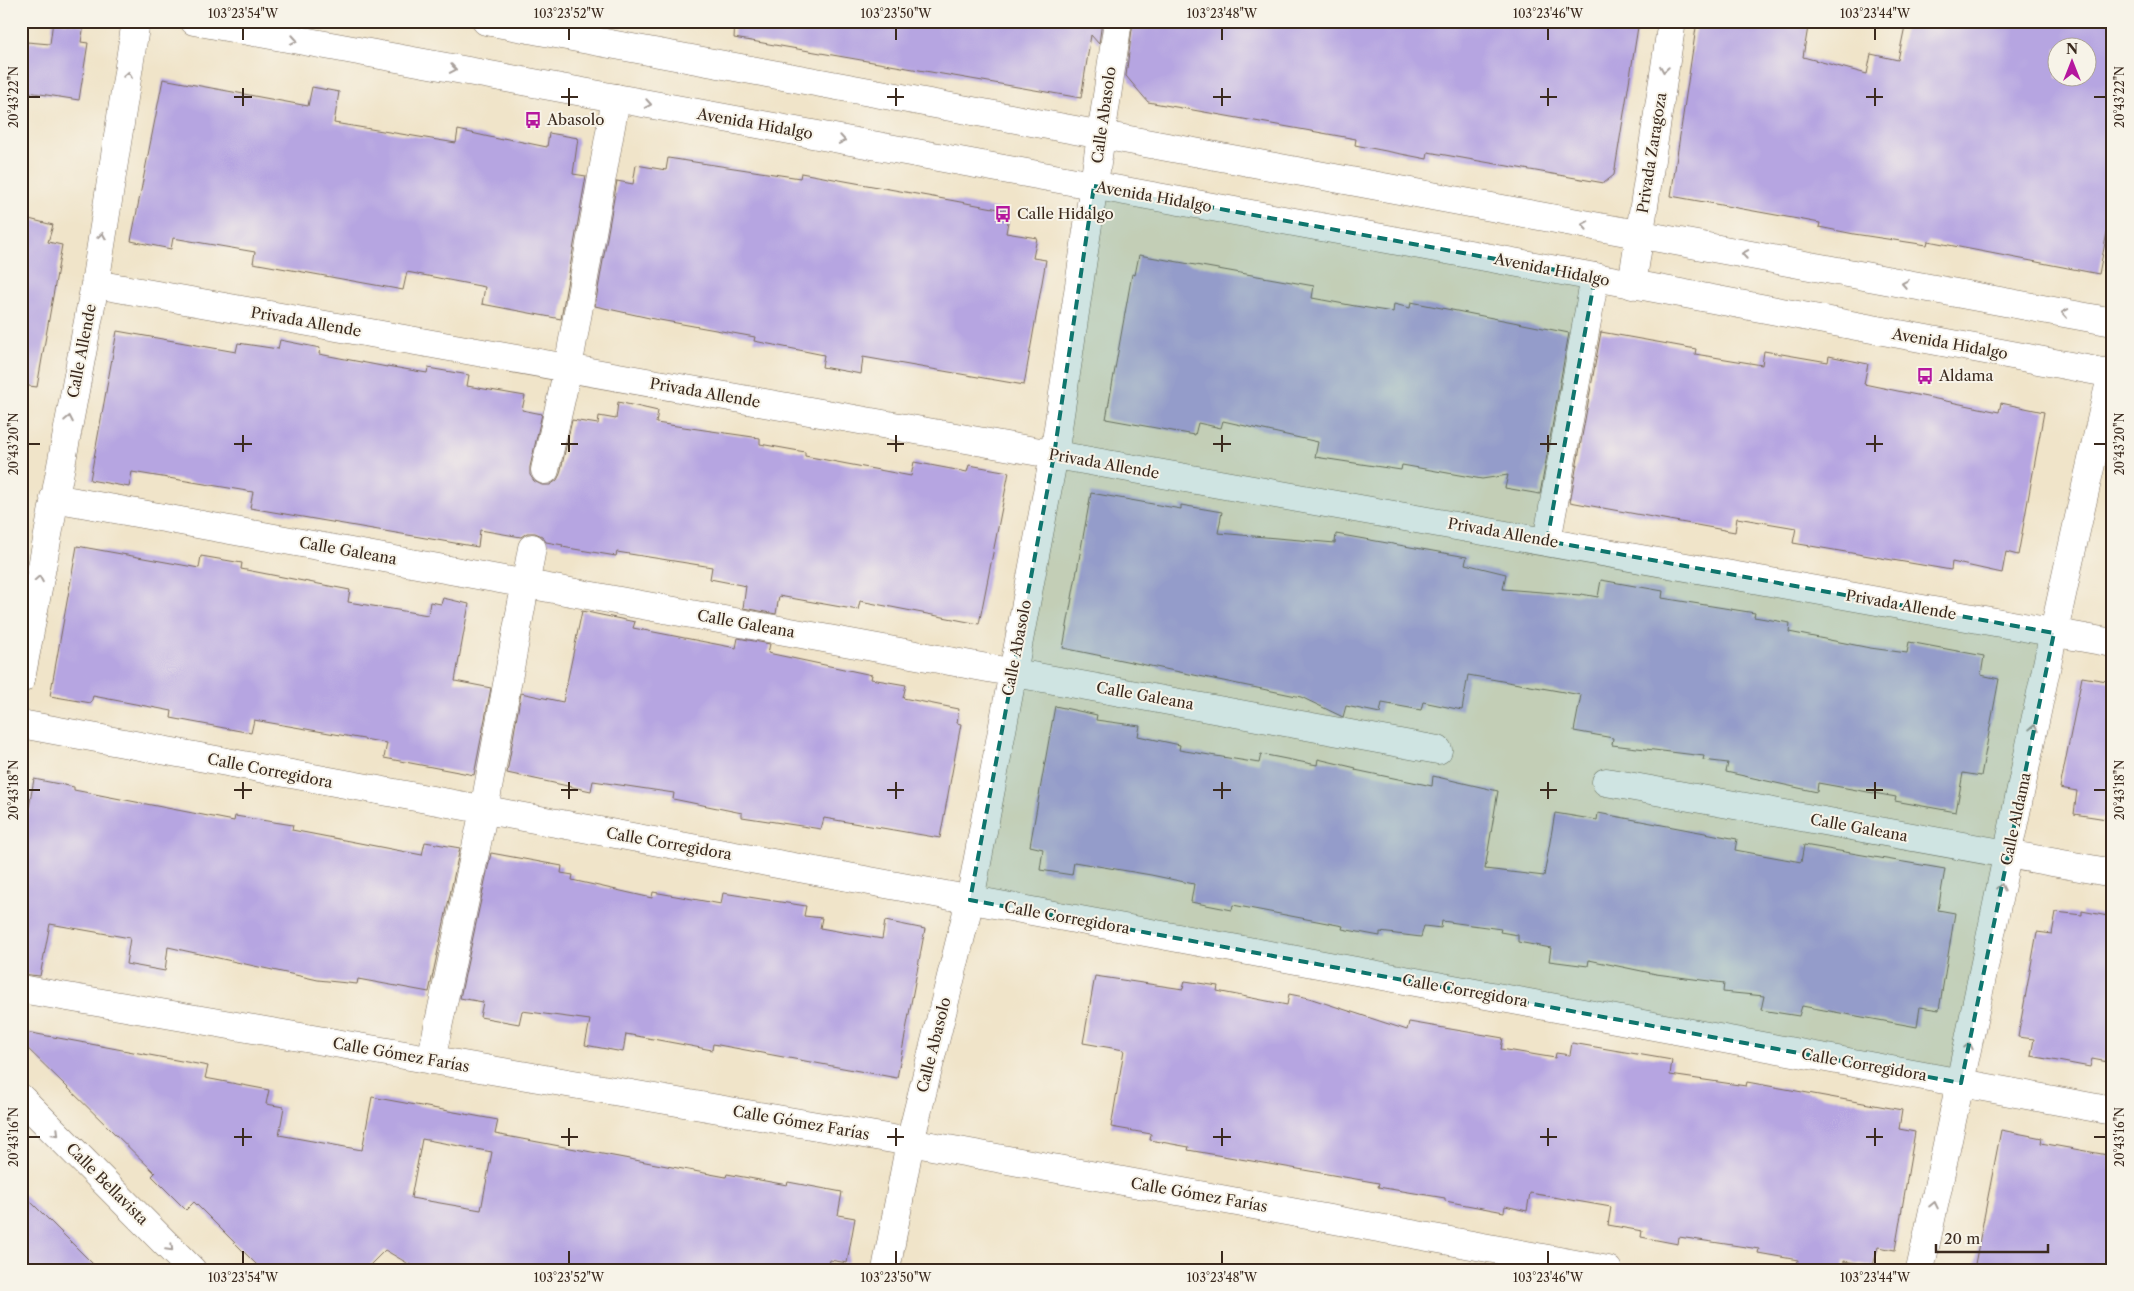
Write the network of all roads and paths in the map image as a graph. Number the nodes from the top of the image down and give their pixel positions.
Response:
1 (136, 21) edge
2 (194, 21) edge
3 (486, 21) edge
4 (1118, 21) edge
5 (1672, 21) edge
6 (266, 28) edge
7 (616, 98) junction
8 (1100, 134) junction
9 (1094, 186) junction
10 (1639, 235) junction
11 (1595, 277) junction
12 (95, 284) junction
13 (1632, 285) junction
14 (2113, 322) edge
15 (568, 368) junction
16 (2112, 372) edge
17 (1054, 455) junction
18 (545, 470) dead end
19 (54, 498) junction
20 (1547, 541) junction
21 (532, 548) dead end
22 (526, 584) junction
23 (2054, 633) junction
24 (2113, 644) edge
25 (1013, 672) junction
26 (21, 678) edge
27 (21, 724) edge
28 (1438, 750) dead end
29 (1606, 782) dead end
30 (484, 810) junction
31 (2008, 854) junction
32 (2113, 873) edge
33 (970, 900) junction
34 (21, 989) edge
35 (431, 1060) junction
36 (1961, 1083) junction
37 (21, 1098) edge
38 (2113, 1111) edge
39 (910, 1142) junction
40 (192, 1270) edge
41 (886, 1270) edge
42 (1608, 1270) edge
43 (1920, 1270) edge

12 -> 1 street, Calle Allende
2 - 6 street, Avenida Hidalgo
3 - 8 street
4 - 8 street, Calle Abasolo
5 -> 10 street, Privada Zaragoza
6 -> 7 street, Avenida Hidalgo
7 -> 9 street, Avenida Hidalgo
7 - 15 street
8 - 9 street, Calle Abasolo
10 -> 8 street
9 - 11 street, Avenida Hidalgo
9 - 17 street, Calle Abasolo
10 - 13 street, Privada Zaragoza
14 -> 10 street
11 - 13 street, Avenida Hidalgo
11 - 20 street
12 - 15 street, Privada Allende
19 -> 12 street, Calle Allende
13 - 16 street, Avenida Hidalgo
15 - 17 street, Privada Allende
15 - 18 street
16 - 23 street, Calle Aldama
17 - 20 street, Privada Allende
17 - 25 street, Calle Abasolo
19 - 22 street, Calle Galeana
26 -> 19 street, Calle Allende
20 - 23 street, Privada Allende
21 - 22 street
22 - 25 street, Calle Galeana
22 - 30 street
23 - 24 street, Privada Allende
31 -> 23 street, Calle Aldama
25 - 28 street, Calle Galeana
25 - 33 street, Calle Abasolo
27 - 30 street, Calle Corregidora
29 - 31 street, Calle Galeana
30 - 33 street, Calle Corregidora
30 - 35 street
31 - 32 street, Calle Galeana
36 -> 31 street, Calle Aldama
33 - 36 street, Calle Corregidora
33 - 39 street, Calle Abasolo
34 - 35 street, Calle Gómez Farías
35 - 39 street, Calle Gómez Farías
36 - 38 street, Calle Corregidora
43 -> 36 street, Calle Aldama
37 -> 40 street, Calle Bellavista
39 - 41 street, Calle Abasolo
39 - 42 street, Calle Gómez Farías

